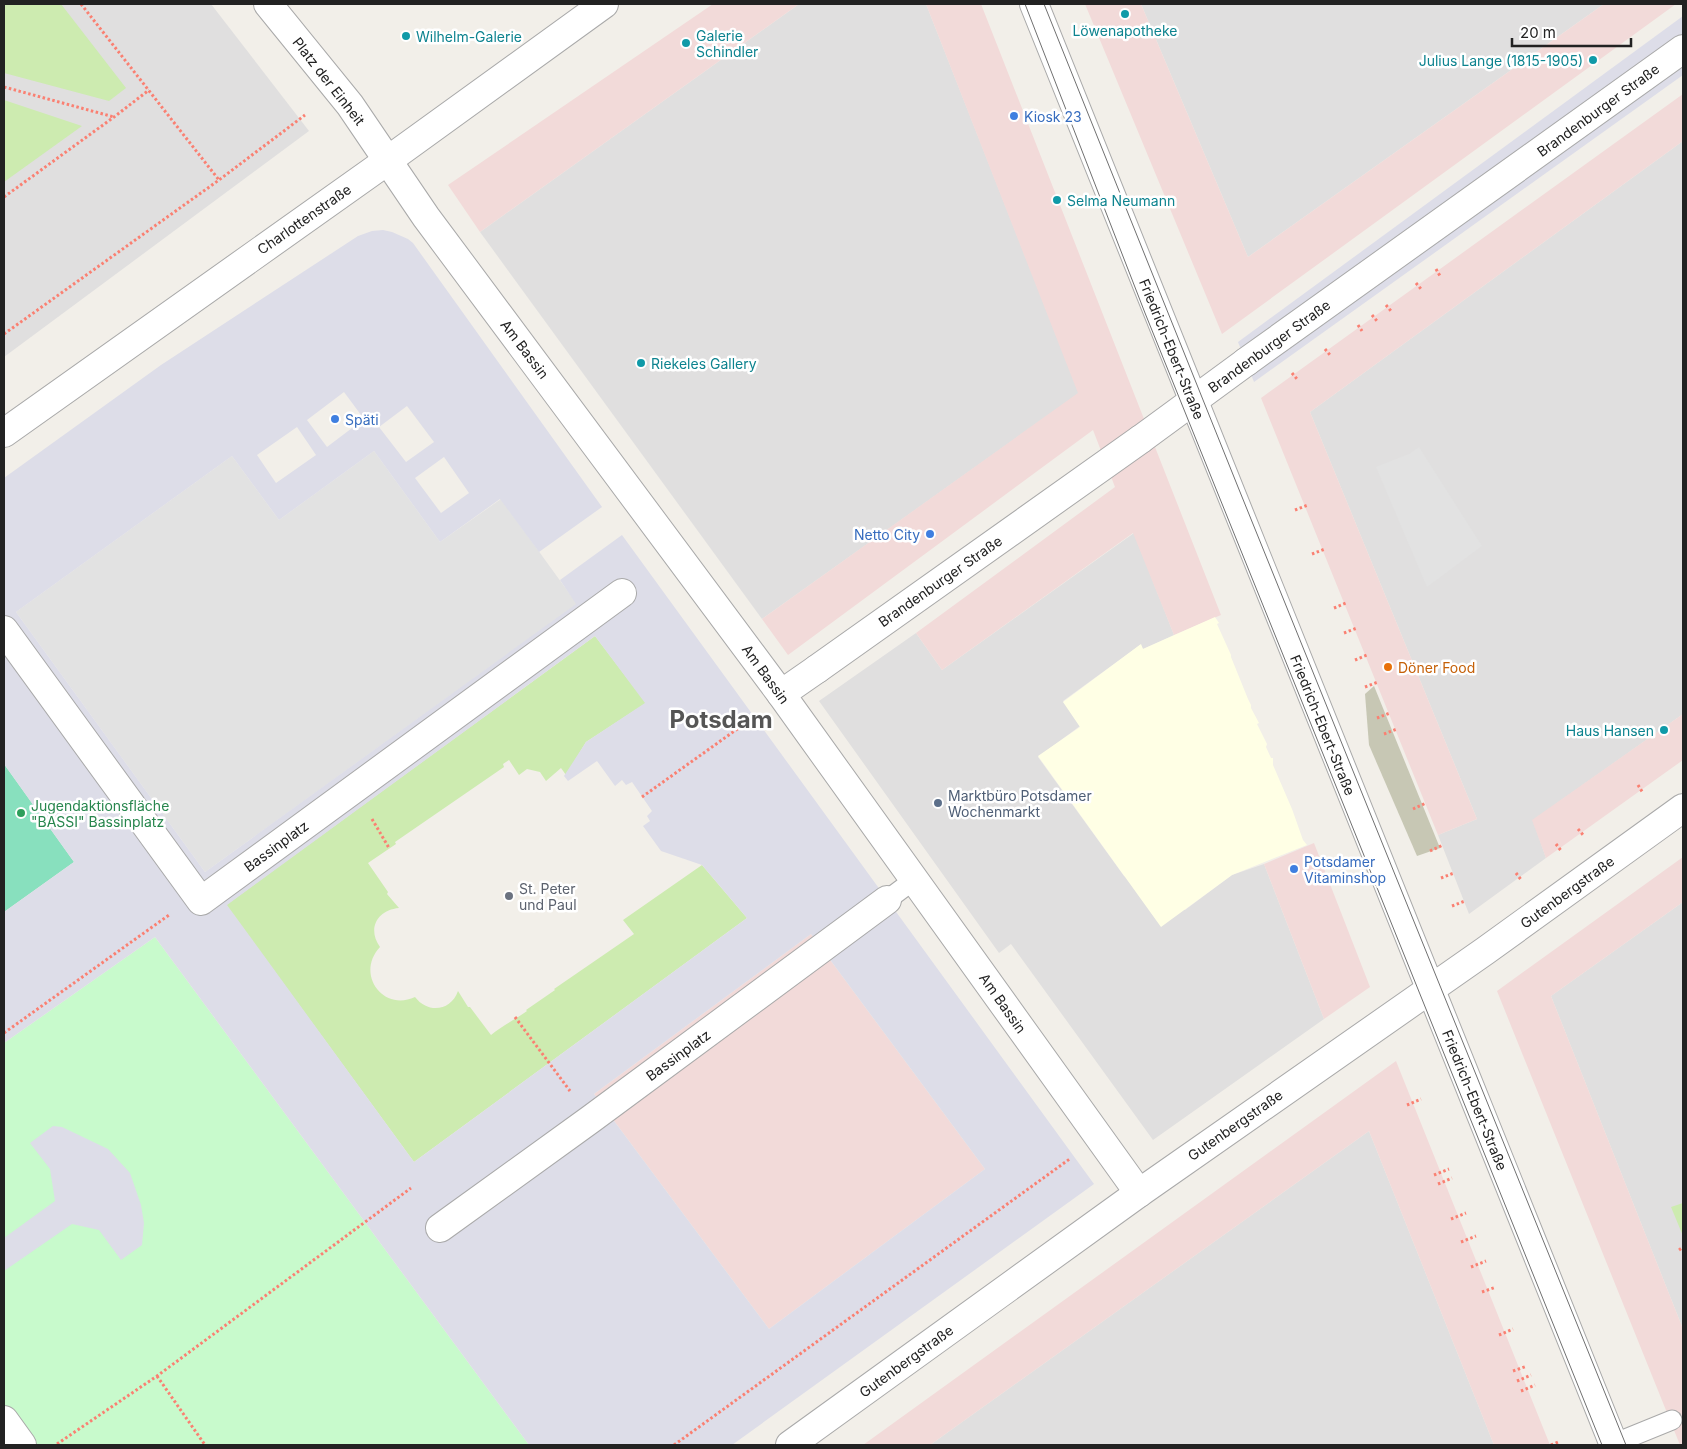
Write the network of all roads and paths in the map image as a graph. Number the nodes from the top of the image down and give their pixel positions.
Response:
1 (81, 4) edge
2 (268, 4) edge
3 (604, 4) edge
4 (1034, 4) edge
5 (1683, 49) edge
6 (4, 86) edge
7 (149, 90) junction
8 (305, 115) dead end
9 (114, 117) junction
10 (387, 161) junction
11 (219, 180) junction
12 (4, 197) edge
13 (1436, 269) dead end
14 (1440, 276) dead end
15 (1416, 283) dead end
16 (1421, 289) dead end
17 (1386, 305) dead end
18 (1391, 312) dead end
19 (1372, 315) dead end
20 (1377, 321) dead end
21 (1358, 325) dead end
22 (1362, 331) dead end
23 (4, 334) edge
24 (1325, 349) dead end
25 (1330, 355) dead end
26 (1292, 373) dead end
27 (1297, 379) dead end
28 (1193, 400) junction
29 (4, 433) edge
30 (1308, 506) dead end
31 (1295, 510) dead end
32 (1325, 549) dead end
33 (1312, 554) dead end
34 (622, 594) dead end
35 (1346, 603) dead end
36 (1334, 608) dead end
37 (1357, 628) dead end
38 (4, 630) edge
39 (1344, 633) dead end
40 (1367, 655) dead end
41 (1355, 660) dead end
42 (1378, 682) dead end
43 (1366, 687) dead end
44 (781, 694) junction
45 (1390, 713) dead end
46 (1377, 718) dead end
47 (1397, 729) dead end
48 (1384, 734) dead end
49 (1638, 786) dead end
50 (1644, 794) dead end
51 (642, 797) dead end
52 (1426, 803) dead end
53 (1413, 808) dead end
54 (1683, 808) edge
55 (1578, 829) dead end
56 (1584, 836) dead end
57 (1556, 844) dead end
58 (1443, 845) dead end
59 (1430, 851) dead end
60 (1562, 853) dead end
61 (1454, 873) dead end
62 (1516, 873) dead end
63 (1441, 878) dead end
64 (915, 879) junction
65 (1522, 881) dead end
66 (198, 895) junction
67 (887, 900) joint
68 (1465, 901) dead end
69 (1452, 906) dead end
70 (1430, 989) junction
71 (516, 1017) dead end
72 (4, 1033) edge
73 (1421, 1099) dead end
74 (1407, 1105) dead end
75 (591, 1120) junction
76 (1074, 1156) dead end
77 (1449, 1170) dead end
78 (1434, 1176) dead end
79 (1452, 1178) dead end
80 (1438, 1184) dead end
81 (411, 1188) dead end
82 (1139, 1193) junction
83 (1466, 1213) dead end
84 (1451, 1218) dead end
85 (440, 1228) dead end
86 (1476, 1236) dead end
87 (1461, 1242) dead end
88 (1683, 1247) edge
89 (1679, 1250) dead end
90 (1486, 1261) dead end
91 (1471, 1267) dead end
92 (1496, 1287) dead end
93 (1482, 1292) dead end
94 (1513, 1329) dead end
95 (1499, 1335) dead end
96 (1528, 1366) dead end
97 (1513, 1371) dead end
98 (1531, 1375) dead end
99 (157, 1376) junction
100 (1517, 1381) dead end
101 (1535, 1385) dead end
102 (1521, 1391) dead end
103 (4, 1420) edge
104 (1672, 1420) dead end
105 (1558, 1442) dead end
106 (22, 1445) edge
107 (55, 1445) edge
108 (205, 1445) edge
109 (674, 1445) edge
110 (790, 1445) edge
111 (1551, 1445) edge
112 (1613, 1445) edge

1 - 7 path
2 - 10 street, Platz der Einheit
3 - 10 street, Charlottenstraße
4 - 28 street, Friedrich-Ebert-Straße
5 - 28 street, Brandenburger Straße
6 - 9 path
7 - 9 path
7 - 11 path
8 - 11 path
9 - 12 path
10 - 29 street, Charlottenstraße
10 - 44 street, Am Bassin
11 - 23 path
13 - 14 path
15 - 16 path
17 - 18 path
19 - 20 path
21 - 22 path
24 - 25 path
26 - 27 path
28 - 44 street, Brandenburger Straße
28 - 70 street, Friedrich-Ebert-Straße
30 - 31 path
32 - 33 path
34 - 66 street, Bassinplatz
35 - 36 path
37 - 39 path
38 - 66 street
40 - 41 path
42 - 43 path
44 - 51 path
44 - 64 street, Am Bassin
45 - 46 path
47 - 48 path
49 - 50 path
52 - 53 path
54 - 70 street, Gutenbergstraße
55 - 56 path
57 - 60 path
58 - 59 path
61 - 63 path
62 - 65 path
64 - 67 lane, Bassinplatz
64 - 82 street, Am Bassin
66 - 72 path
67 - 75 street, Bassinplatz
68 - 69 path
70 - 82 street, Gutenbergstraße
70 - 112 street, Friedrich-Ebert-Straße
71 - 75 path
73 - 74 path
75 - 85 street, Bassinplatz
76 - 109 path
77 - 78 path
79 - 80 path
81 - 99 path
82 - 110 street, Gutenbergstraße
83 - 84 path
86 - 87 path
88 - 89 path
90 - 91 path
92 - 93 path
94 - 95 path
96 - 97 path
98 - 100 path
99 - 107 path
99 - 108 path
101 - 102 path
103 - 106 street
104 - 112 lane
105 - 111 path

